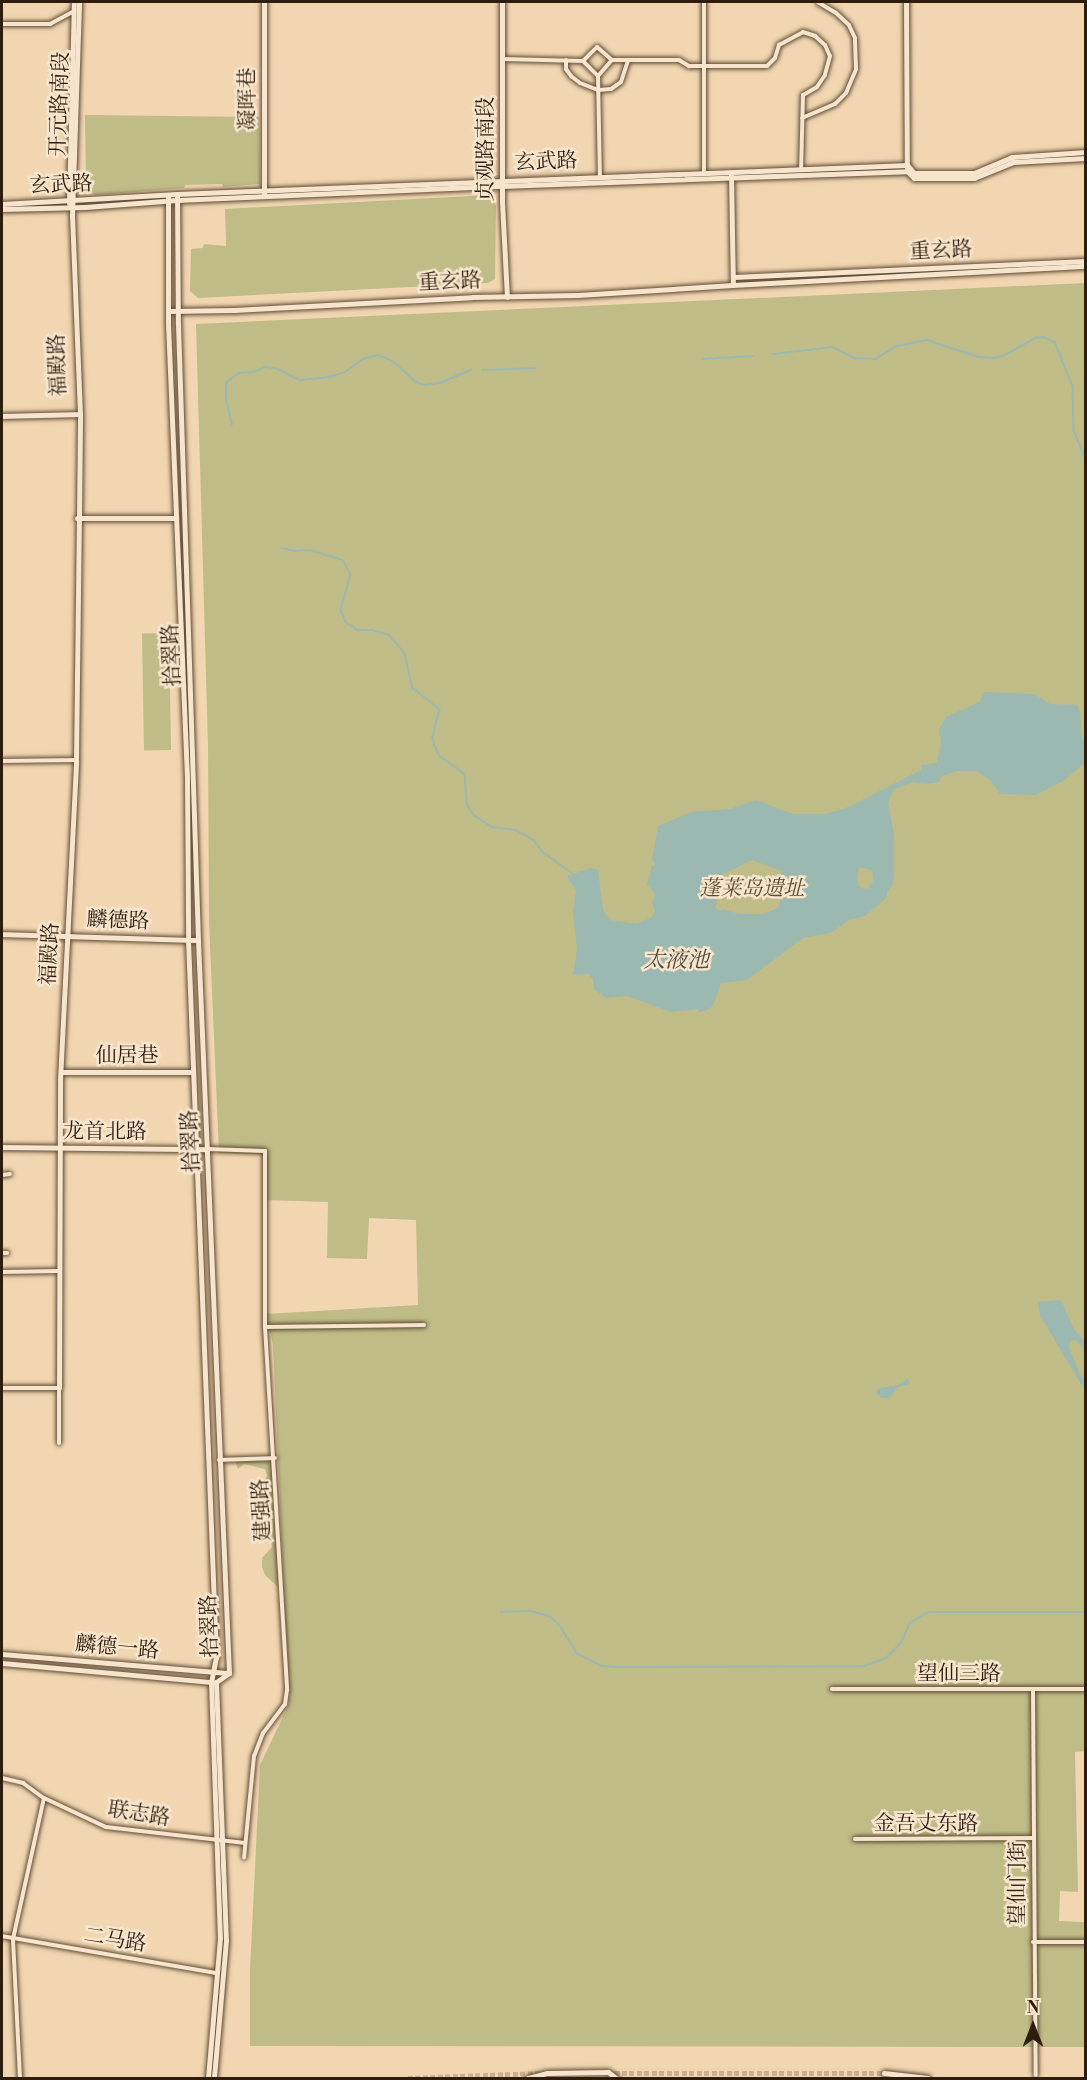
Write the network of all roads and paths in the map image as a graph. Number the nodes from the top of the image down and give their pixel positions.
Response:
1 (74, 2) edge
2 (79, 2) edge
3 (264, 2) edge
4 (502, 2) edge
5 (704, 2) edge
6 (818, 2) edge
7 (906, 2) edge
8 (74, 11) junction
9 (2, 24) edge
10 (502, 59) junction
11 (566, 60) junction
12 (612, 60) junction
13 (628, 60) junction
14 (584, 61) junction
15 (704, 66) junction
16 (598, 75) junction
17 (598, 90) junction
18 (802, 118) junction
19 (1086, 152) edge
20 (1086, 158) edge
21 (907, 168) junction
22 (801, 169) junction
23 (704, 172) junction
24 (731, 174) junction
25 (600, 177) junction
26 (502, 183) junction
27 (264, 195) junction
28 (177, 197) junction
29 (168, 198) junction
30 (2, 204) edge
31 (71, 204) junction
32 (2, 209) edge
33 (1086, 261) edge
34 (1086, 266) edge
35 (733, 278) junction
36 (733, 285) junction
37 (507, 297) junction
38 (168, 311) junction
39 (178, 312) junction
40 (78, 414) junction
41 (2, 416) edge
42 (175, 518) junction
43 (78, 520) junction
44 (76, 760) junction
45 (2, 761) edge
46 (2, 934) edge
47 (68, 936) junction
48 (188, 940) junction
49 (198, 940) junction
50 (61, 1072) junction
51 (193, 1072) junction
52 (2, 1147) edge
53 (59, 1148) junction
54 (197, 1149) junction
55 (208, 1149) junction
56 (2, 1174) edge
57 (10, 1174) dead end
58 (59, 1271) junction
59 (2, 1272) edge
60 (424, 1325) dead end
61 (265, 1327) junction
62 (2, 1388) edge
63 (59, 1388) junction
64 (59, 1443) dead end
65 (275, 1458) junction
66 (219, 1460) junction
67 (2, 1654) edge
68 (2, 1663) edge
69 (229, 1673) junction
70 (213, 1674) junction
71 (213, 1682) junction
72 (832, 1689) dead end
73 (1086, 1689) edge
74 (1033, 1690) junction
75 (2, 1778) edge
76 (44, 1798) junction
77 (1033, 1838) junction
78 (855, 1839) dead end
79 (220, 1840) junction
80 (245, 1843) junction
81 (244, 1858) dead end
82 (2, 1936) edge
83 (13, 1939) junction
84 (1033, 1942) junction
85 (1086, 1942) edge
86 (221, 1973) junction
87 (884, 2073) dead end
88 (1036, 2075) dead end
89 (20, 2079) edge
90 (208, 2079) edge
91 (214, 2079) edge
92 (528, 2079) edge
93 (616, 2079) edge
94 (928, 2079) edge

1 - 8 street, 开元路南段
2 - 31 street, 开元路南段
3 - 27 street, 凝晖巷
4 - 10 street, 贞观路南段
5 - 15 street
6 - 18 street
7 - 21 street
8 - 9 street
8 - 31 street, 开元路南段
10 - 11 street
10 - 26 street, 贞观路南段
11 - 14 street
11 - 17 street
12 - 13 street
12 - 14 street
12 - 16 street
13 - 15 street
13 - 17 street
14 - 16 street
15 - 18 street
15 - 23 street
16 - 17 street
17 - 25 street
18 - 22 street
19 - 21 street, 玄武路
20 - 21 street, 玄武路
21 - 22 street, 玄武路
21 - 24 street, 玄武路
22 - 24 street, 玄武路
23 - 24 street, 玄武路
23 - 25 street, 玄武路
24 - 26 street, 玄武路
24 - 35 street
25 - 26 street, 玄武路
26 - 27 street, 玄武路
26 - 37 street, 贞观路南段
27 - 28 street, 玄武路
28 - 29 street, 玄武路
28 - 39 street, 拾翠路
29 - 31 street, 玄武路
29 - 38 street, 拾翠路
30 - 31 street, 玄武路
31 - 32 street, 玄武路
31 - 40 street, 福殿路
33 - 35 street, 重玄路
34 - 36 street, 重玄路
35 - 36 street
36 - 37 street, 重玄路
37 - 39 street, 重玄路
38 - 39 street, 重玄路
38 - 42 street, 拾翠路
39 - 49 street, 拾翠路
40 - 41 street
40 - 43 street, 福殿路
42 - 43 street
42 - 48 street, 拾翠路
43 - 44 street, 福殿路
44 - 45 street
44 - 47 street, 福殿路
46 - 47 street, 麟德路
47 - 48 street, 麟德路
47 - 50 street, 福殿路
48 - 49 street, 麟德路
48 - 51 street, 拾翠路
49 - 55 street, 拾翠路
50 - 51 street, 仙居巷
50 - 53 street, 福殿路
51 - 54 street, 拾翠路
52 - 53 street, 龙首北路
53 - 54 street, 龙首北路
53 - 58 street, 福殿路
54 - 55 street, 龙首北路
54 - 70 street, 拾翠路
55 - 61 street, 建强路
55 - 66 street, 拾翠路
56 - 57 street
58 - 59 street
58 - 63 street, 福殿路
60 - 61 street
61 - 65 street, 建强路
62 - 63 street
63 - 64 street
65 - 66 street
65 - 80 street, 建强路
66 - 69 street, 拾翠路
67 - 70 street, 麟德一路
68 - 71 street, 麟德一路
69 - 70 street, 麟德一路
69 - 71 street, 拾翠路
70 - 71 street, 拾翠路
71 - 79 street, 拾翠路
72 - 74 street, 望仙三路
73 - 74 street, 望仙三路
74 - 77 street, 望仙门街
75 - 76 street, 联志路
76 - 79 street, 联志路
76 - 83 street
77 - 78 street, 金吾丈东路
77 - 84 street, 望仙门街
79 - 80 street, 联志路
79 - 86 street, 拾翠路
80 - 81 street, 建强路
82 - 83 street, 二马路
83 - 86 street, 二马路
83 - 89 street
84 - 85 street
84 - 88 street, 望仙门街
86 - 90 street, 拾翠路
86 - 91 street, 拾翠路
87 - 94 street
92 - 93 street

